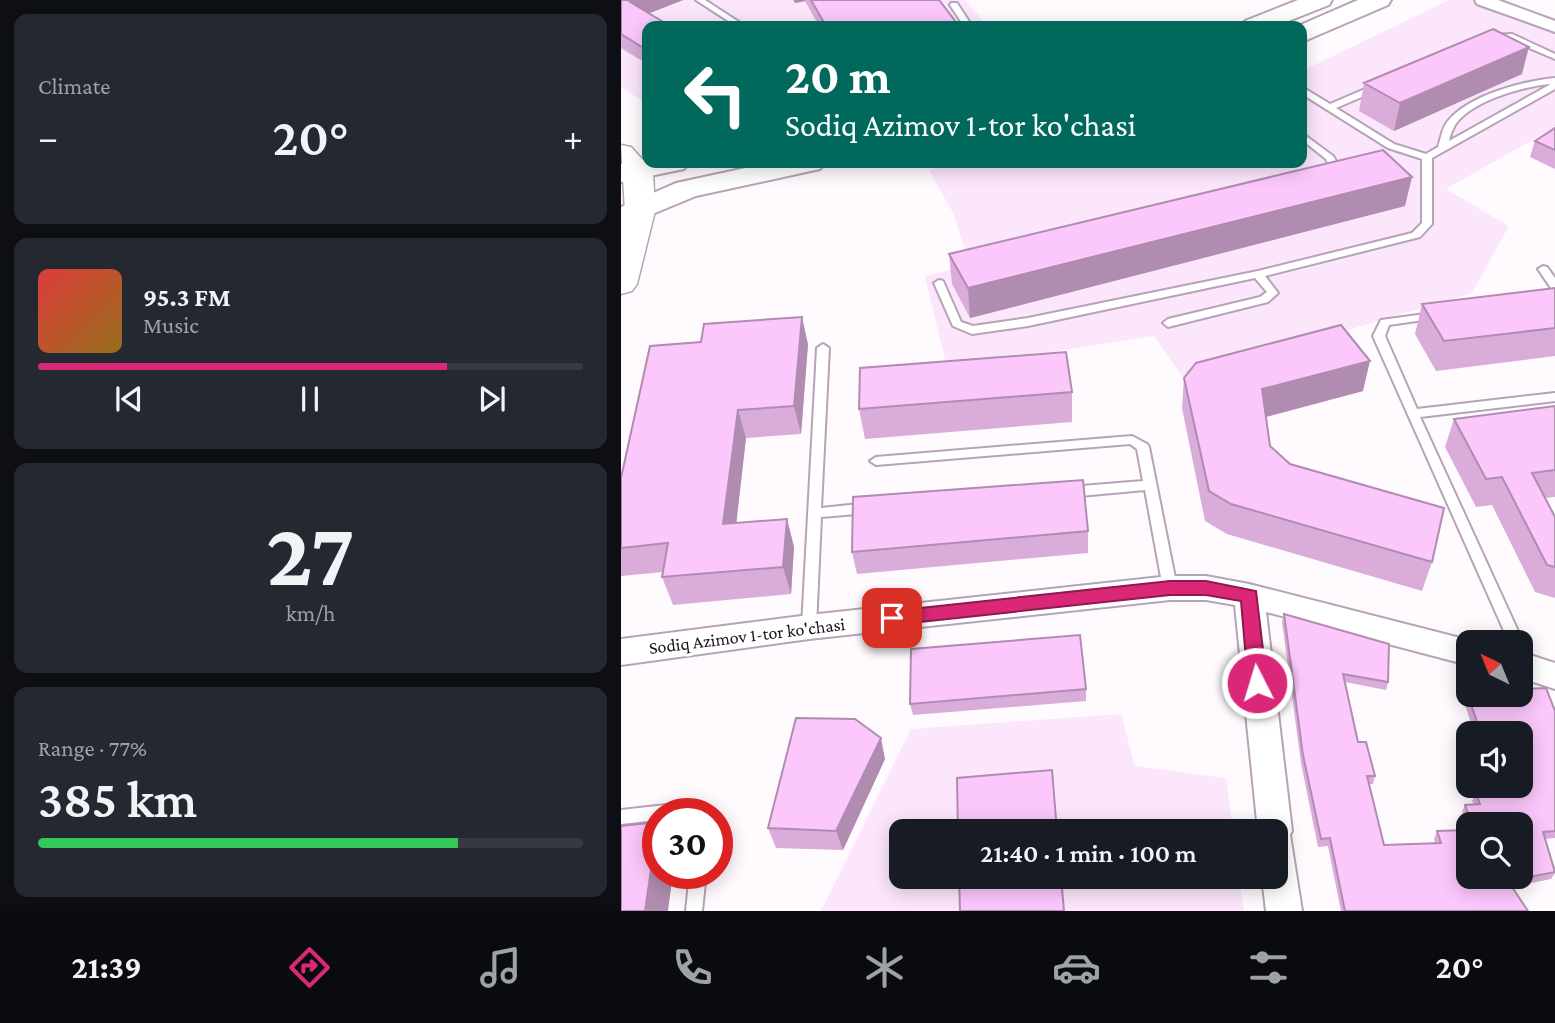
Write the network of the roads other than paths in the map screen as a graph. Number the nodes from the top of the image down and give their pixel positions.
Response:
1 (700, 0) edge
2 (1320, 0) edge
3 (1379, 0) edge
4 (1483, 0) edge
5 (955, 5) dead end
6 (733, 21) edge
7 (965, 21) edge
8 (1267, 21) edge
9 (1555, 27) edge
10 (1307, 32) edge
11 (1483, 39) edge
12 (1555, 57) edge
13 (1555, 83) edge
14 (1380, 85) edge
15 (1307, 93) edge
16 (1329, 108) junction
17 (1307, 140) edge
18 (1443, 147) junction
19 (1427, 157) junction
20 (627, 165) edge
21 (786, 168) edge
22 (1316, 172) edge
23 (631, 214) edge
24 (1543, 269) dead end
25 (1258, 274) junction
26 (939, 282) dead end
27 (621, 284) edge
28 (1555, 286) edge
29 (1450, 314) edge
30 (1168, 323) dead end
31 (823, 348) dead end
32 (1555, 397) edge
33 (1413, 414) junction
34 (876, 461) dead end
35 (1149, 485) junction
36 (1051, 493) edge
37 (884, 507) edge
38 (814, 513) junction
39 (1170, 588) junction
40 (1249, 596) junction
41 (809, 627) junction
42 (1514, 630) edge
43 (1456, 649) edge
44 (621, 652) edge
45 (642, 815) edge
46 (621, 817) edge
47 (1274, 819) edge
48 (697, 889) edge
49 (1281, 889) edge
50 (695, 911) edge
51 (1284, 911) edge

1 - 6 lane
2 - 8 main road
3 - 10 main road
4 - 9 street
5 - 7 lane
11 - 12 lane
13 - 18 lane
13 - 18 lane
14 - 16 lane
15 - 16 lane
16 - 19 lane
17 - 22 lane
18 - 19 lane
19 - 25 lane
20 - 23 main road
21 - 23 main road
23 - 27 main road
24 - 28 lane
25 - 26 lane
25 - 30 lane
29 - 33 lane
31 - 38 lane
32 - 33 lane
33 - 42 lane
34 - 35 lane
35 - 36 lane
35 - 39 lane
37 - 38 lane
38 - 41 lane
39 - 40 street, Sodiq Azimov 1-tor ko'chasi
39 - 41 street, Sodiq Azimov 1-tor ko'chasi
40 - 43 street, Sodiq Azimov 1-tor ko'chasi
40 - 47 street
41 - 44 street, Sodiq Azimov 1-tor ko'chasi
45 - 46 lane
48 - 50 lane
49 - 51 street

